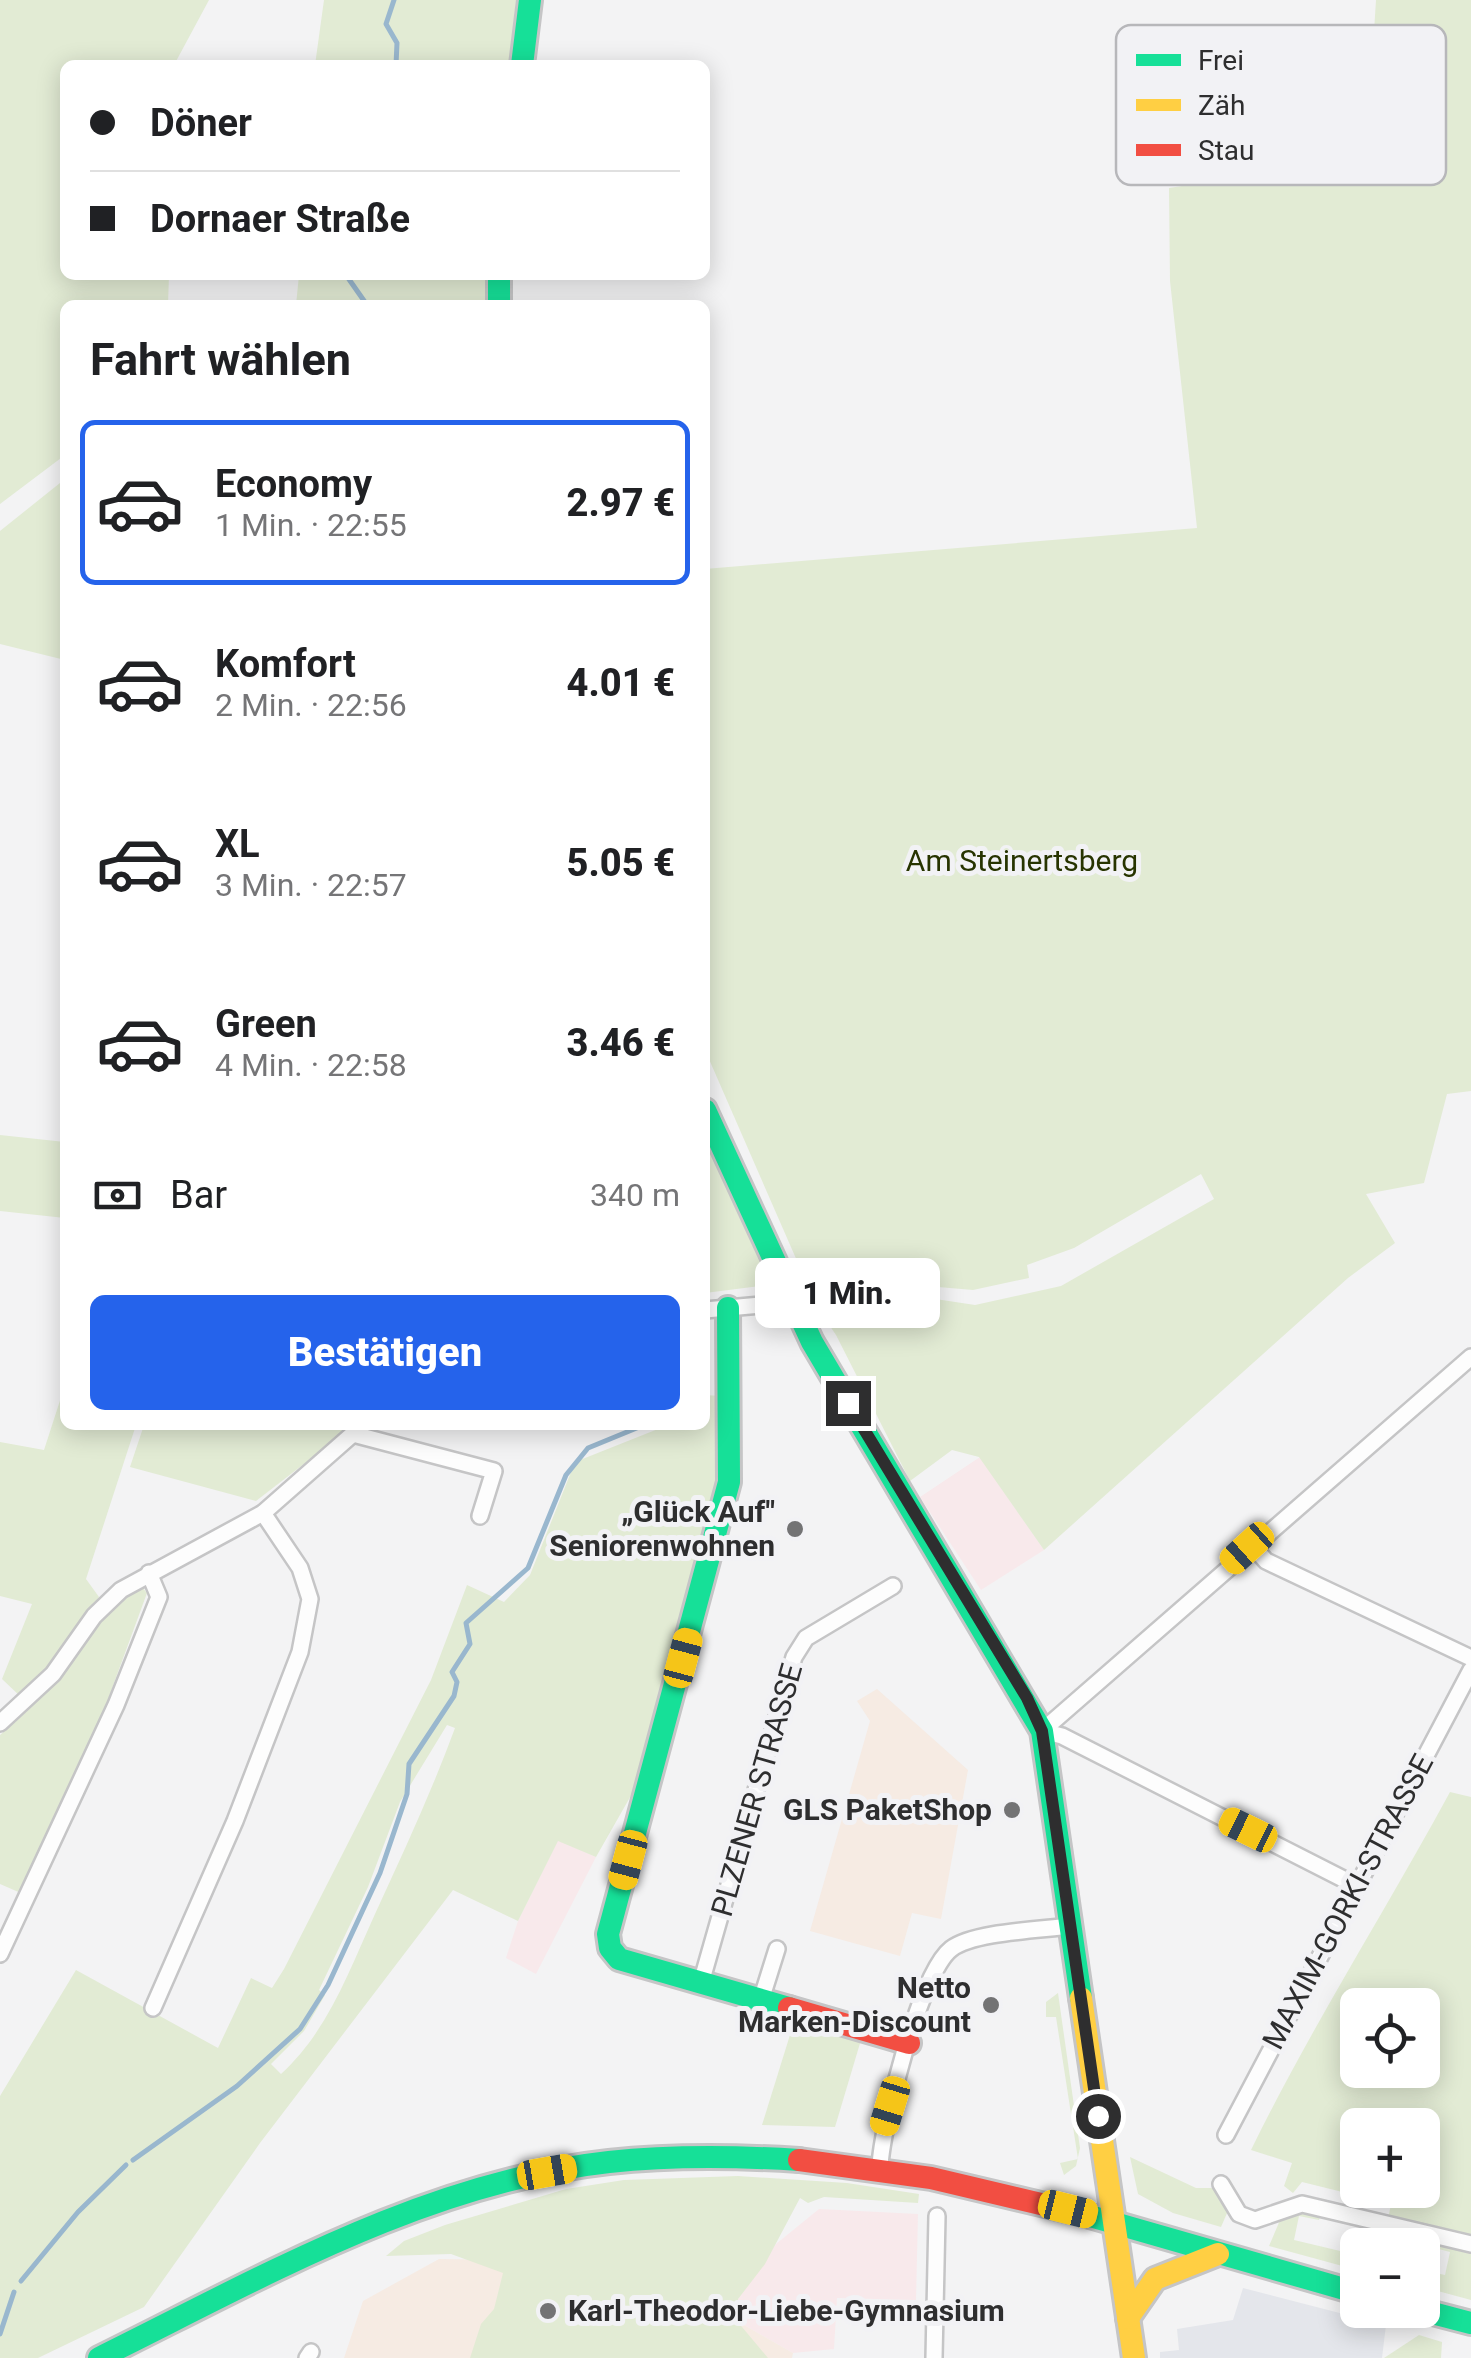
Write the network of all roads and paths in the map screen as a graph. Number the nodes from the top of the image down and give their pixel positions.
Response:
1 (530, 0) edge
2 (523, 60) edge
3 (710, 1121) edge
4 (787, 1295) junction
5 (717, 1309) edge
6 (1471, 1357) edge
7 (358, 1430) edge
8 (263, 1513) junction
9 (480, 1516) dead end
10 (1251, 1544) junction
11 (149, 1573) junction
12 (893, 1586) dead end
13 (1471, 1658) edge
14 (1471, 1670) edge
15 (0, 1723) edge
16 (1042, 1731) junction
17 (1357, 1886) junction
18 (1070, 1926) junction
19 (776, 1949) dead end
20 (0, 1954) edge
21 (702, 1983) junction
22 (761, 2000) junction
23 (153, 2008) dead end
24 (909, 2044) junction
25 (1226, 2135) dead end
26 (880, 2155) junction
27 (1221, 2184) dead end
28 (937, 2216) dead end
29 (1114, 2220) junction
30 (1471, 2244) edge
31 (1220, 2254) junction
32 (1340, 2288) edge
33 (1440, 2315) edge
34 (1128, 2318) junction
35 (1471, 2323) edge
36 (99, 2358) edge
37 (934, 2358) edge
38 (1134, 2358) edge

1 - 2 main road
3 - 4 main road
4 - 5 street
4 - 16 main road
5 - 21 main road
6 - 10 street
7 - 8 street
7 - 9 street
8 - 11 street
8 - 23 street
10 - 13 street
10 - 16 street
11 - 15 street
11 - 20 street
12 - 21 street, PLZENER STRASSE
14 - 17 street, MAXIM-GORKI-STRASSE
16 - 17 street
16 - 18 main road
17 - 25 street, MAXIM-GORKI-STRASSE
18 - 24 street
18 - 29 main road
19 - 22 street
21 - 22 main road
22 - 24 main road
24 - 26 street
26 - 29 main road
26 - 36 main road
27 - 30 street
28 - 37 street
29 - 31 main road
29 - 34 main road
31 - 32 main road
31 - 34 main road
33 - 35 main road
34 - 38 main road

